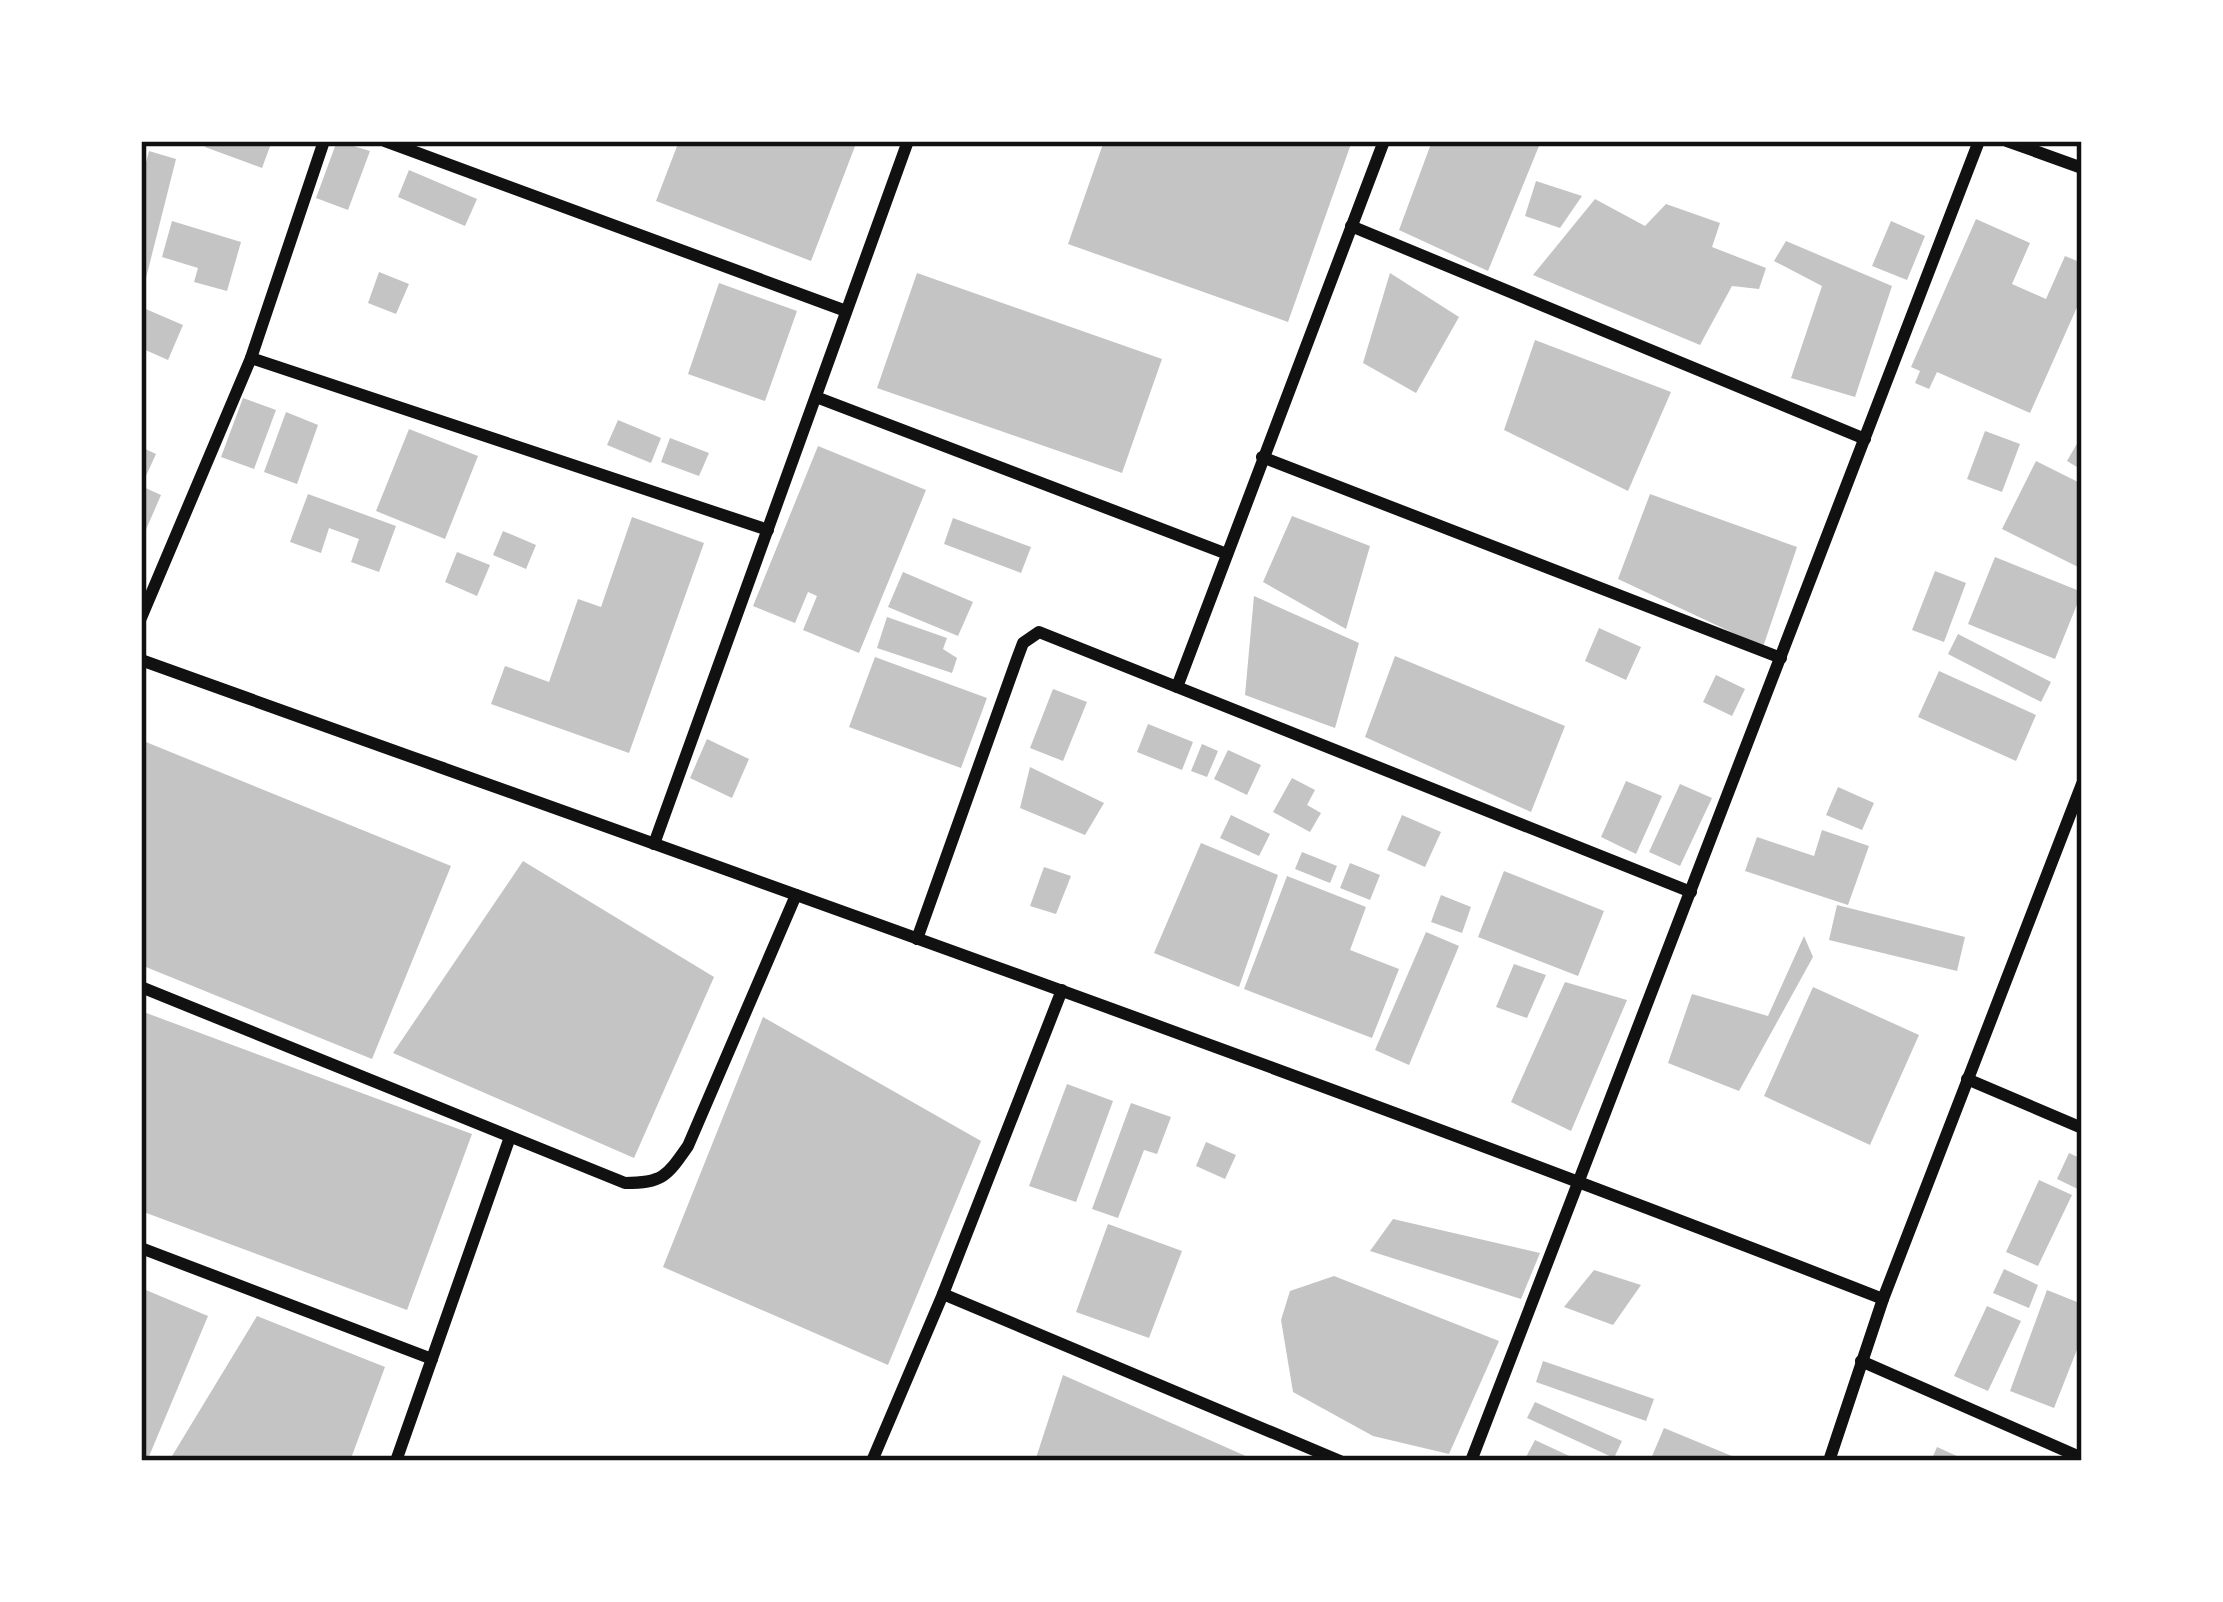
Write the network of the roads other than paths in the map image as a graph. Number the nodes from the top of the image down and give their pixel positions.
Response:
1 (324, 141) edge
2 (385, 141) edge
3 (908, 141) edge
4 (1384, 141) edge
5 (1979, 141) edge
6 (2007, 141) edge
7 (2082, 168) edge
8 (1351, 226) junction
9 (846, 311) junction
10 (251, 358) junction
11 (816, 397) junction
12 (1865, 439) junction
13 (1262, 457) junction
14 (768, 530) junction
15 (1227, 554) junction
16 (141, 618) edge
17 (1781, 658) junction
18 (141, 660) edge
19 (1178, 687) junction
20 (2082, 784) edge
21 (654, 844) junction
22 (1691, 892) junction
23 (796, 895) junction
24 (917, 939) junction
25 (141, 987) edge
26 (1062, 989) junction
27 (1967, 1079) junction
28 (2082, 1128) edge
29 (510, 1137) junction
30 (1581, 1180) junction
31 (141, 1248) edge
32 (943, 1294) junction
33 (1883, 1299) junction
34 (432, 1359) junction
35 (1861, 1361) junction
36 (2082, 1458) edge
37 (396, 1461) edge
38 (872, 1461) edge
39 (1340, 1461) edge
40 (1471, 1461) edge
41 (1828, 1461) edge

1 - 10 street
2 - 9 street
3 - 9 street
4 - 8 street
5 - 12 street
6 - 7 street
8 - 12 street
8 - 13 street
9 - 11 street
10 - 14 street
10 - 16 street
11 - 14 street
11 - 15 street
12 - 17 street
13 - 15 street
13 - 17 street
14 - 21 street
15 - 19 street
17 - 22 street
18 - 21 street
19 - 22 street
19 - 24 street
20 - 27 street
21 - 23 street
22 - 30 street
23 - 24 street
23 - 29 street
24 - 26 street
25 - 29 street
26 - 30 street
26 - 32 street
27 - 28 street
27 - 33 street
29 - 34 street
30 - 33 street
30 - 40 street
31 - 34 street
32 - 38 street
32 - 39 street
33 - 35 street
34 - 37 street
35 - 36 street
35 - 41 street

